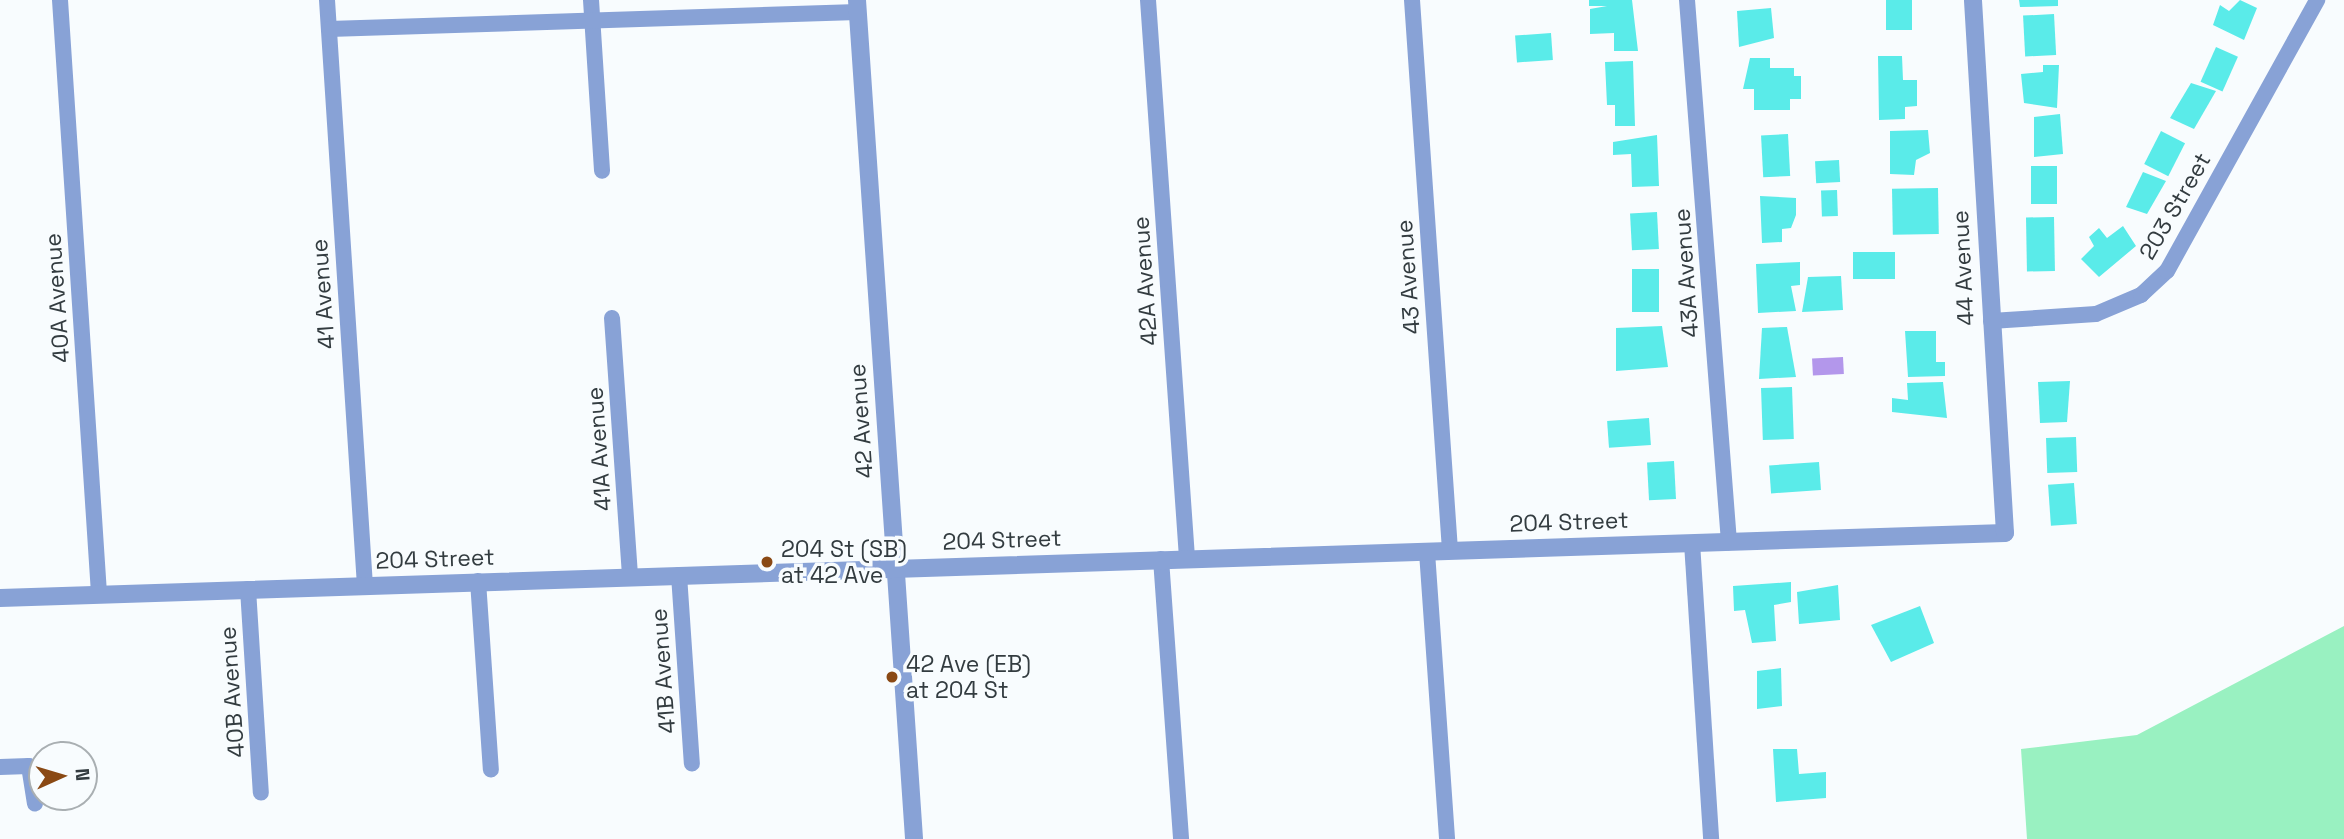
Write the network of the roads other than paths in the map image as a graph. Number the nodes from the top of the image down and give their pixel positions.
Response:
1 (60, 0) edge
2 (327, 0) edge
3 (591, 0) edge
4 (1148, 0) edge
5 (1412, 0) edge
6 (1687, 0) edge
7 (1973, 0) edge
8 (2317, 0) edge
9 (858, 6) edge
10 (592, 23) junction
11 (329, 29) junction
12 (602, 172) dead end
13 (612, 318) dead end
14 (1990, 321) junction
15 (2005, 533) joint
16 (1730, 542) junction
17 (1692, 543) junction
18 (1450, 551) junction
19 (1427, 552) junction
20 (1186, 558) junction
21 (1161, 559) junction
22 (896, 567) junction
23 (679, 575) junction
24 (630, 576) junction
25 (478, 582) junction
26 (365, 586) junction
27 (248, 589) junction
28 (99, 594) junction
29 (0, 598) edge
30 (692, 764) dead end
31 (28, 766) edge
32 (0, 767) edge
33 (491, 770) dead end
34 (261, 793) dead end
35 (914, 839) edge
36 (1181, 839) edge
37 (1447, 839) edge
38 (1711, 839) edge

1 - 28 street, 40A Avenue
2 - 11 street, 41 Avenue
3 - 10 street
4 - 20 street, 42A Avenue
5 - 18 street, 43 Avenue
6 - 16 street, 43A Avenue
7 - 14 street, 44 Avenue
8 - 14 street, 203 Street
9 - 10 street
9 - 22 street, 42 Avenue
10 - 11 street
10 - 12 street
11 - 26 street, 41 Avenue
13 - 24 street, 41A Avenue
14 - 15 street, 44 Avenue
15 - 16 street, 204 Street
16 - 17 street, 204 Street
17 - 18 street, 204 Street
17 - 38 street
18 - 19 street, 204 Street
19 - 20 street, 204 Street
19 - 37 street
20 - 21 street, 204 Street
21 - 22 street, 204 Street
21 - 36 street
22 - 23 street, 204 Street
22 - 35 street, 42 Avenue
23 - 24 street, 204 Street
23 - 30 street, 41B Avenue
24 - 25 street, 204 Street
25 - 26 street, 204 Street
25 - 33 street
26 - 27 street, 204 Street
27 - 28 street, 204 Street
27 - 34 street, 40B Avenue
28 - 29 street, 204 Street
31 - 32 street

